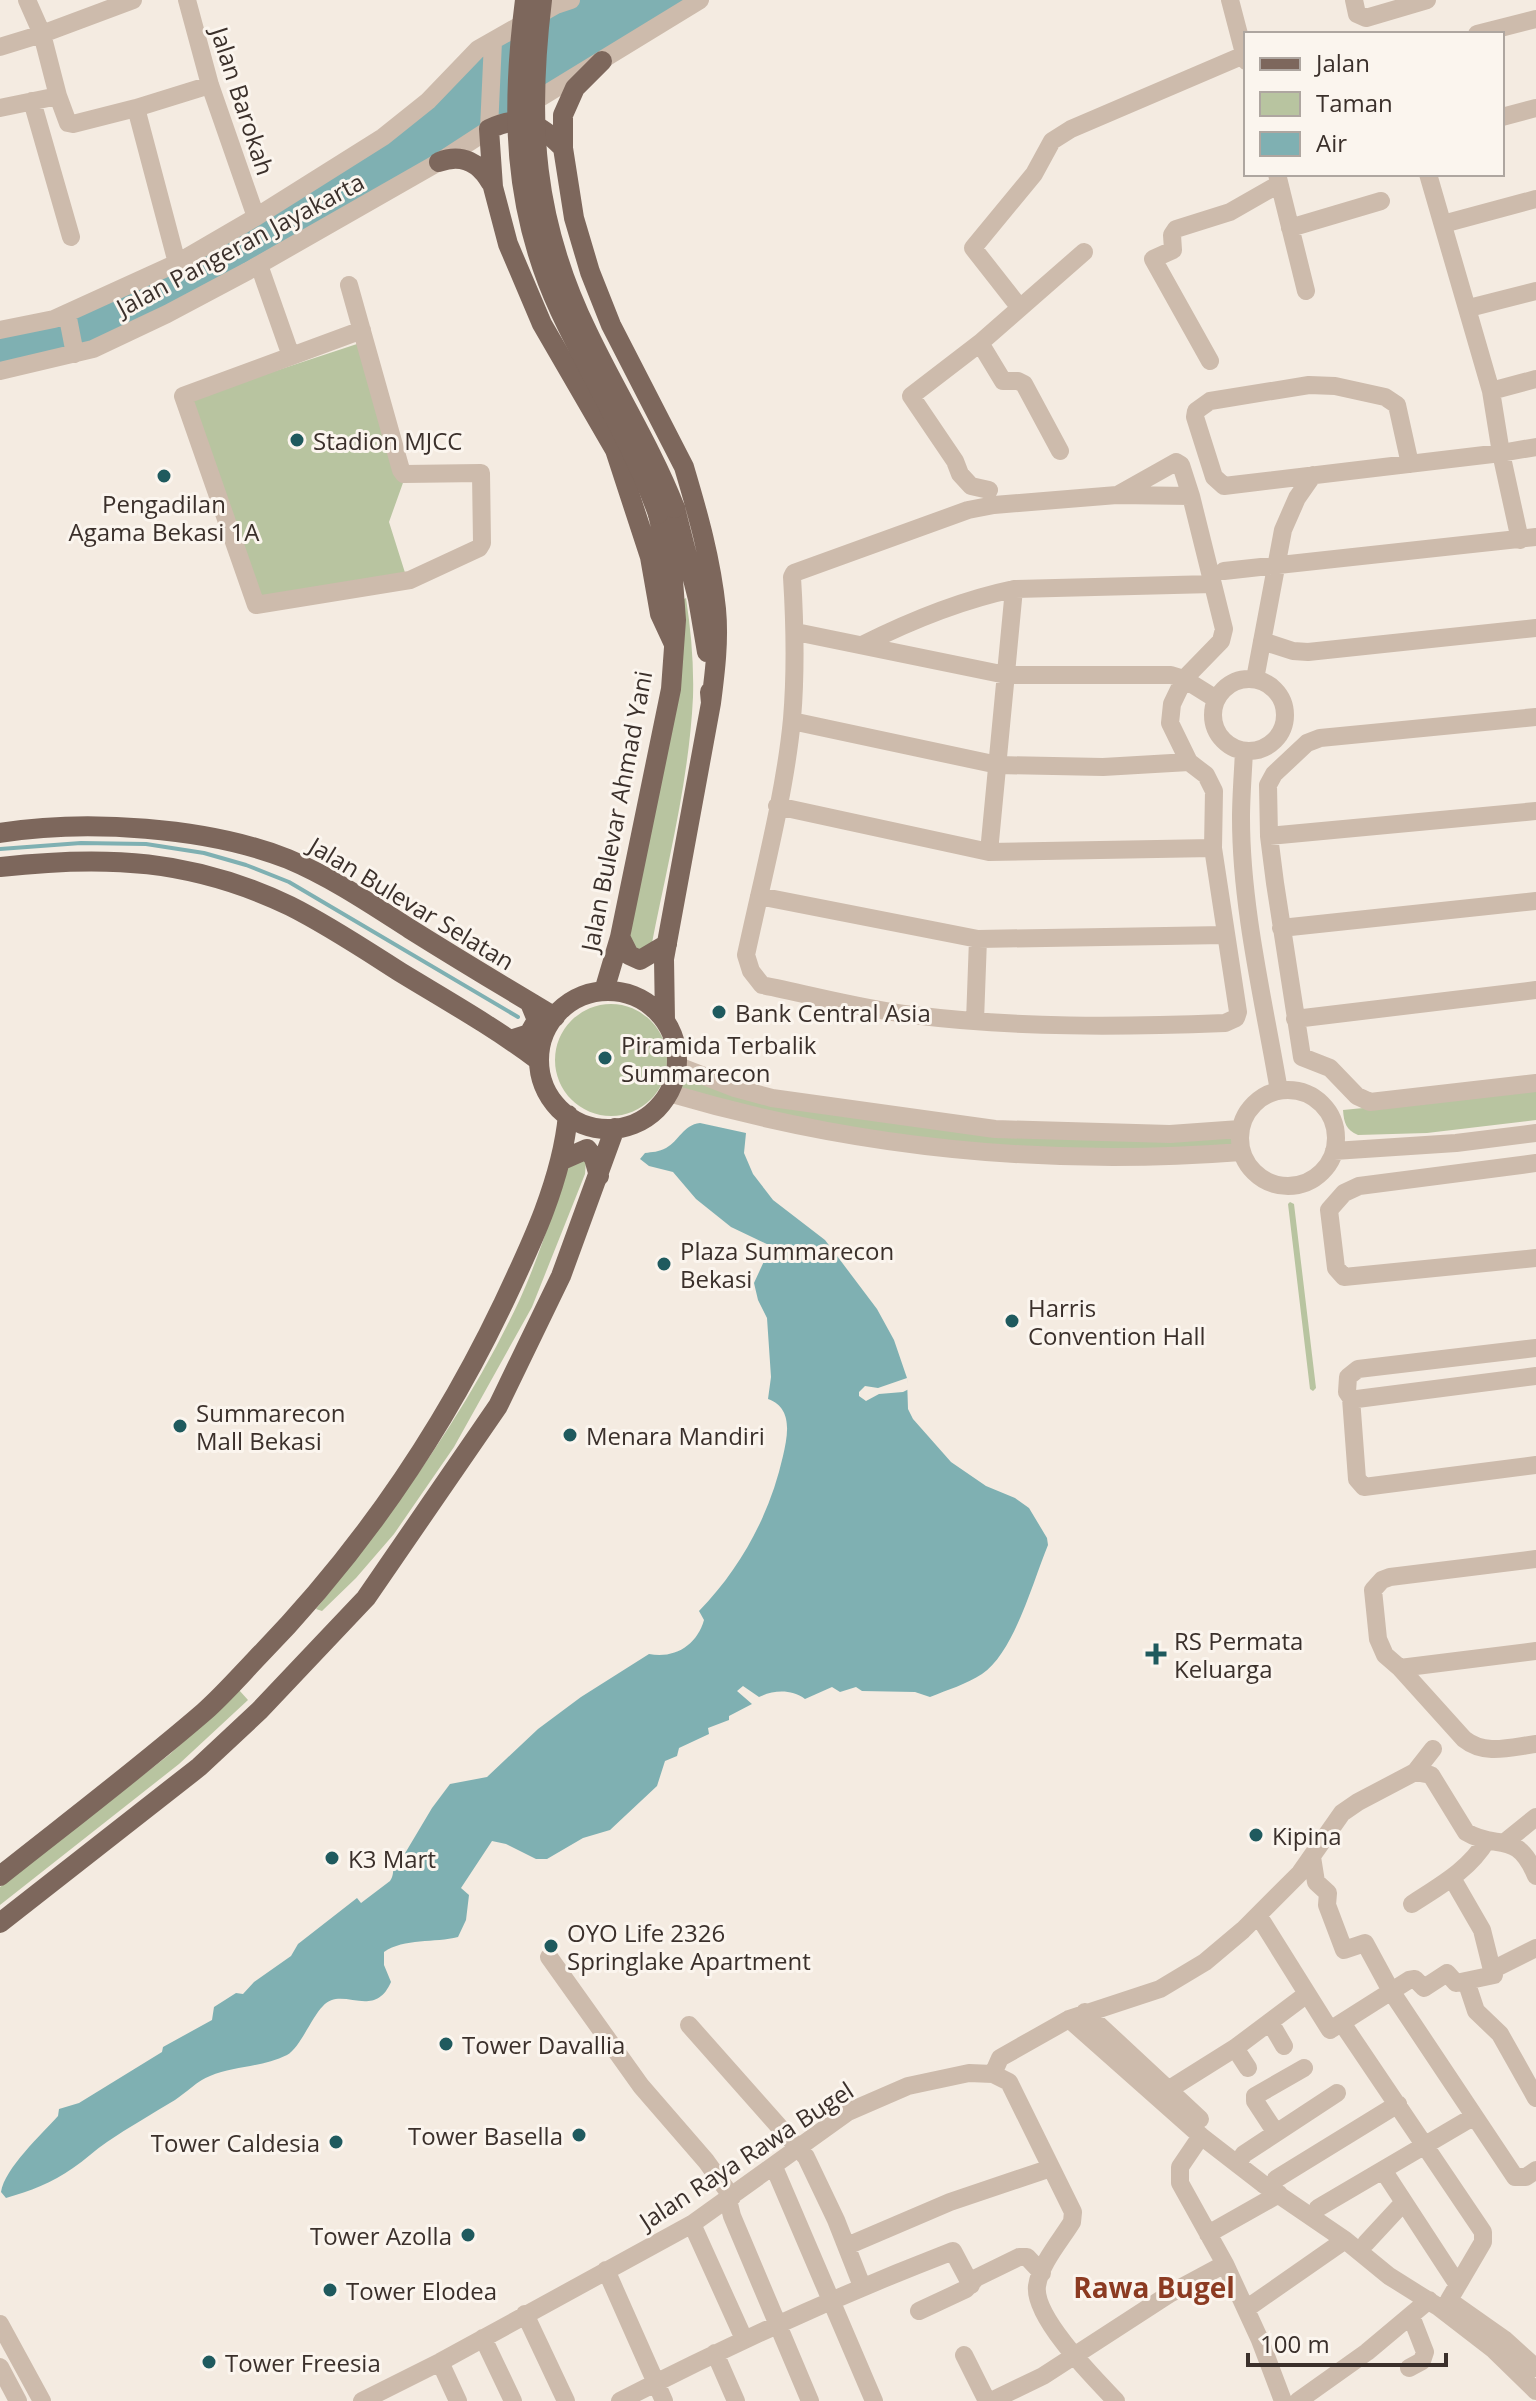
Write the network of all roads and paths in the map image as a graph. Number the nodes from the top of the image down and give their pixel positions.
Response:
1 (27, 0) edge
2 (187, 0) edge
3 (525, 0) edge
4 (542, 0) edge
5 (571, 0) edge
6 (700, 0) edge
7 (1230, 0) edge
8 (1354, 0) edge
9 (1427, 0) edge
10 (125, 1) edge
11 (1536, 19) edge
12 (1485, 32) edge
13 (42, 34) junction
14 (493, 41) junction
15 (0, 47) edge
16 (1244, 54) edge
17 (1244, 58) edge
18 (602, 61) junction
19 (210, 85) junction
20 (58, 96) junction
21 (32, 101) junction
22 (0, 108) edge
23 (136, 108) junction
24 (1536, 108) edge
25 (1504, 116) edge
26 (488, 122) junction
27 (563, 148) junction
28 (439, 162) junction
29 (567, 172) junction
30 (1429, 176) edge
31 (1278, 179) edge
32 (493, 187) junction
33 (1536, 199) edge
34 (1381, 201) dead end
35 (256, 217) junction
36 (1443, 224) junction
37 (1290, 228) junction
38 (71, 237) dead end
39 (1084, 252) dead end
40 (177, 263) junction
41 (254, 268) junction
42 (349, 285) dead end
43 (1306, 291) dead end
44 (1536, 291) edge
45 (1020, 308) junction
46 (1469, 308) junction
47 (67, 313) junction
48 (0, 330) edge
49 (362, 330) junction
50 (980, 343) junction
51 (75, 354) junction
52 (286, 358) junction
53 (1210, 361) dead end
54 (0, 371) edge
55 (1536, 379) edge
56 (1491, 391) junction
57 (1536, 447) edge
58 (1060, 451) dead end
59 (1501, 453) junction
60 (1410, 464) junction
61 (1313, 475) junction
62 (989, 490) dead end
63 (1117, 495) junction
64 (1191, 496) junction
65 (667, 511) junction
66 (1528, 538) edge
67 (1274, 566) junction
68 (1219, 578) junction
69 (1014, 589) junction
70 (1536, 628) edge
71 (796, 632) junction
72 (1262, 641) junction
73 (673, 642) junction
74 (862, 645) junction
75 (1006, 675) junction
76 (1184, 679) junction
77 (1255, 679) junction
78 (1216, 699) junction
79 (711, 703) junction
80 (1536, 717) edge
81 (792, 721) junction
82 (1244, 751) junction
83 (1189, 762) junction
84 (998, 765) junction
85 (777, 806) junction
86 (1536, 811) edge
87 (0, 833) edge
88 (1269, 836) junction
89 (1213, 848) junction
90 (989, 852) junction
91 (0, 867) edge
92 (759, 896) junction
93 (1536, 901) edge
94 (1281, 928) junction
95 (1225, 935) junction
96 (620, 937) junction
97 (978, 939) junction
98 (667, 944) junction
99 (1536, 990) edge
100 (604, 991) junction
101 (530, 1003) junction
102 (555, 1017) junction
103 (1295, 1019) junction
104 (665, 1020) junction
105 (975, 1021) junction
106 (510, 1040) junction
107 (538, 1060) junction
108 (678, 1066) junction
109 (1536, 1083) edge
110 (1279, 1091) junction
111 (669, 1093) junction
112 (568, 1115) junction
113 (615, 1128) junction
114 (1240, 1129) junction
115 (1536, 1133) edge
116 (1334, 1151) junction
117 (1241, 1152) junction
118 (562, 1160) junction
119 (1536, 1163) edge
120 (599, 1176) junction
121 (1536, 1258) edge
122 (1536, 1348) edge
123 (1536, 1376) edge
124 (1351, 1398) junction
125 (1536, 1465) edge
126 (1536, 1559) edge
127 (1536, 1651) edge
128 (1400, 1668) junction
129 (1536, 1744) edge
130 (1433, 1749) dead end
131 (1415, 1772) junction
132 (1536, 1817) edge
133 (1496, 1841) junction
134 (1312, 1857) junction
135 (0, 1876) edge
136 (1536, 1876) edge
137 (1452, 1878) junction
138 (1412, 1904) dead end
139 (1258, 1915) junction
140 (0, 1923) edge
141 (1536, 1948) edge
142 (549, 1957) dead end
143 (1492, 1970) junction
144 (1466, 1981) junction
145 (1391, 1991) junction
146 (1307, 1994) junction
147 (1077, 2016) junction
148 (1270, 2022) junction
149 (1342, 2023) junction
150 (689, 2025) dead end
151 (1284, 2046) dead end
152 (1235, 2048) junction
153 (1248, 2068) dead end
154 (1304, 2068) dead end
155 (993, 2074) junction
156 (1168, 2090) junction
157 (1337, 2093) dead end
158 (1536, 2098) edge
159 (1398, 2104) junction
160 (1473, 2117) junction
161 (1276, 2133) junction
162 (1201, 2136) junction
163 (1426, 2145) junction
164 (797, 2148) junction
165 (1241, 2159) junction
166 (774, 2167) junction
167 (1051, 2168) junction
168 (1383, 2170) junction
169 (1536, 2170) edge
170 (1278, 2187) junction
171 (730, 2198) junction
172 (1404, 2202) junction
173 (1318, 2208) junction
174 (692, 2224) junction
175 (1208, 2234) junction
176 (1345, 2240) junction
177 (1366, 2243) junction
178 (847, 2246) junction
179 (1225, 2264) junction
180 (606, 2270) junction
181 (1392, 2271) junction
182 (1042, 2273) junction
183 (971, 2285) junction
184 (862, 2286) junction
185 (1442, 2298) junction
186 (831, 2300) junction
187 (1246, 2309) junction
188 (919, 2311) dead end
189 (525, 2314) junction
190 (1411, 2316) junction
191 (0, 2324) edge
192 (778, 2324) junction
193 (483, 2338) junction
194 (744, 2339) junction
195 (715, 2353) junction
196 (964, 2355) dead end
197 (1076, 2355) junction
198 (440, 2362) junction
199 (0, 2367) edge
200 (1409, 2368) dead end
201 (1536, 2368) edge
202 (656, 2383) junction
203 (1536, 2391) edge
204 (18, 2401) edge
205 (42, 2401) edge
206 (362, 2401) edge
207 (458, 2401) edge
208 (513, 2401) edge
209 (566, 2401) edge
210 (620, 2401) edge
211 (664, 2401) edge
212 (736, 2401) edge
213 (810, 2401) edge
214 (874, 2401) edge
215 (989, 2401) edge
216 (1116, 2401) edge
217 (1283, 2401) edge
218 (1298, 2401) edge

1 - 13 street
2 - 19 street, Jalan Barokah
3 - 65 main road, Jalan Bulevar Ahmad Yani, bridge
4 - 65 main road, Jalan Bulevar Ahmad Yani, bridge
5 - 14 street
6 - 18 street, Jalan Pangeran Jayakarta
7 - 16 street
8 - 9 street
10 - 13 street
11 - 12 street
13 - 15 street
13 - 20 street
14 - 26 street
14 - 35 street
17 - 45 street
18 - 26 street, Jalan Pangeran Jayakarta
18 - 27 main road
19 - 23 street
19 - 35 street, Jalan Barokah
20 - 21 street
20 - 23 street
21 - 22 street
21 - 38 street
23 - 40 street
24 - 25 street
26 - 27 main road
26 - 28 street, Jalan Pangeran Jayakarta
26 - 32 main road
27 - 29 main road
28 - 32 main road
28 - 41 street, Jalan Pangeran Jayakarta
29 - 32 main road
29 - 79 main road
30 - 36 street
31 - 37 street
31 - 53 street
32 - 73 main road
33 - 36 street
34 - 37 street
35 - 40 street
36 - 46 street
37 - 43 street
39 - 45 street
40 - 47 street
41 - 51 street, Jalan Pangeran Jayakarta
41 - 52 street
42 - 49 street
44 - 46 street
45 - 50 street
46 - 56 street
47 - 48 street
47 - 51 street
49 - 52 street
49 - 52 street
50 - 58 street
50 - 62 street
51 - 54 street, Jalan Pangeran Jayakarta
55 - 56 street
56 - 59 street
57 - 59 street
59 - 60 street
59 - 66 street
60 - 61 street
60 - 61 street
61 - 67 street
63 - 64 street
63 - 64 street
63 - 71 street
64 - 68 street
65 - 73 main road, Jalan Bulevar Ahmad Yani
65 - 79 main road, Jalan Bulevar Ahmad Yani
66 - 67 street
67 - 68 street
67 - 72 street
68 - 69 street
68 - 76 street
69 - 74 street
69 - 75 street
70 - 72 street
71 - 74 street
71 - 81 street
72 - 77 street
73 - 96 main road, Jalan Bulevar Ahmad Yani
74 - 75 street
75 - 76 street
75 - 84 street
76 - 78 street
76 - 83 street
77 - 78 street
77 - 82 street
78 - 82 street
79 - 98 main road, Jalan Bulevar Ahmad Yani
80 - 88 street
81 - 84 street
81 - 85 street
82 - 110 street
83 - 84 street
83 - 89 street
84 - 90 street
85 - 90 street
85 - 92 street
86 - 88 street
87 - 101 main road, Jalan Bulevar Selatan
88 - 94 street
89 - 90 street
89 - 95 street
91 - 106 main road
92 - 97 street
92 - 105 street
93 - 94 street
94 - 103 street
95 - 97 street
95 - 105 street
96 - 98 main road
96 - 100 main road, Jalan Bulevar Ahmad Yani
97 - 105 street
98 - 104 main road, Jalan Bulevar Ahmad Yani
99 - 103 street
100 - 102 main road
100 - 104 main road
101 - 102 main road, Jalan Bulevar Selatan
101 - 106 main road
102 - 107 main road
103 - 109 street
104 - 108 main road
106 - 107 main road
107 - 112 main road
108 - 111 main road
108 - 114 street
110 - 114 street
110 - 116 street
111 - 113 main road
111 - 117 street
112 - 113 main road
112 - 118 main road
113 - 120 main road
114 - 117 street
115 - 116 street
116 - 117 street
118 - 120 main road
118 - 135 main road
119 - 121 street
120 - 140 main road
122 - 124 street
123 - 124 street
124 - 125 street
126 - 128 street
127 - 128 street
128 - 129 street
130 - 131 street
131 - 133 street
131 - 134 street
132 - 133 street
133 - 136 street
133 - 137 street
134 - 139 street
134 - 145 street
137 - 138 street
137 - 143 street
139 - 146 street
139 - 147 street
141 - 143 street
142 - 171 street
143 - 144 street
144 - 145 street
144 - 158 street
145 - 149 street
145 - 160 street
146 - 148 street
146 - 149 street
147 - 155 street
147 - 156 street
147 - 162 street
148 - 151 street
148 - 152 street
149 - 159 street
150 - 164 street
152 - 153 street
152 - 156 street
154 - 161 street
155 - 164 street, Jalan Raya Rawa Bugel
155 - 167 street
156 - 165 street
157 - 161 street
159 - 163 street
159 - 170 street
160 - 163 street
160 - 169 street
161 - 165 street
162 - 165 street
162 - 175 street
163 - 168 street
163 - 185 street
164 - 166 street, Jalan Raya Rawa Bugel
164 - 178 street
165 - 170 street
166 - 171 street, Jalan Raya Rawa Bugel
166 - 186 street
167 - 178 street
167 - 182 street
168 - 172 street
168 - 173 street
170 - 173 street
170 - 175 street
170 - 176 street
171 - 174 street, Jalan Raya Rawa Bugel
171 - 192 street
172 - 177 street
172 - 185 street
173 - 177 street
174 - 180 street, Jalan Raya Rawa Bugel
174 - 194 street
175 - 179 street
176 - 181 street
176 - 187 street
177 - 181 street
178 - 184 street
179 - 187 street
179 - 197 street
180 - 189 street, Jalan Raya Rawa Bugel
180 - 202 street
181 - 185 street
182 - 183 street
182 - 197 street
183 - 184 street
183 - 188 street
184 - 186 street
185 - 190 street
185 - 201 street
185 - 203 street
186 - 192 street
186 - 214 street
187 - 217 street
189 - 193 street, Jalan Raya Rawa Bugel
189 - 209 street
190 - 200 street
190 - 218 street
191 - 205 street
192 - 194 street
192 - 213 street
193 - 198 street, Jalan Raya Rawa Bugel
193 - 208 street
194 - 195 street
195 - 202 street
195 - 212 street
196 - 215 street
197 - 215 street
197 - 216 street
198 - 206 street, Jalan Raya Rawa Bugel
198 - 207 street
199 - 204 street
202 - 210 street
202 - 211 street

